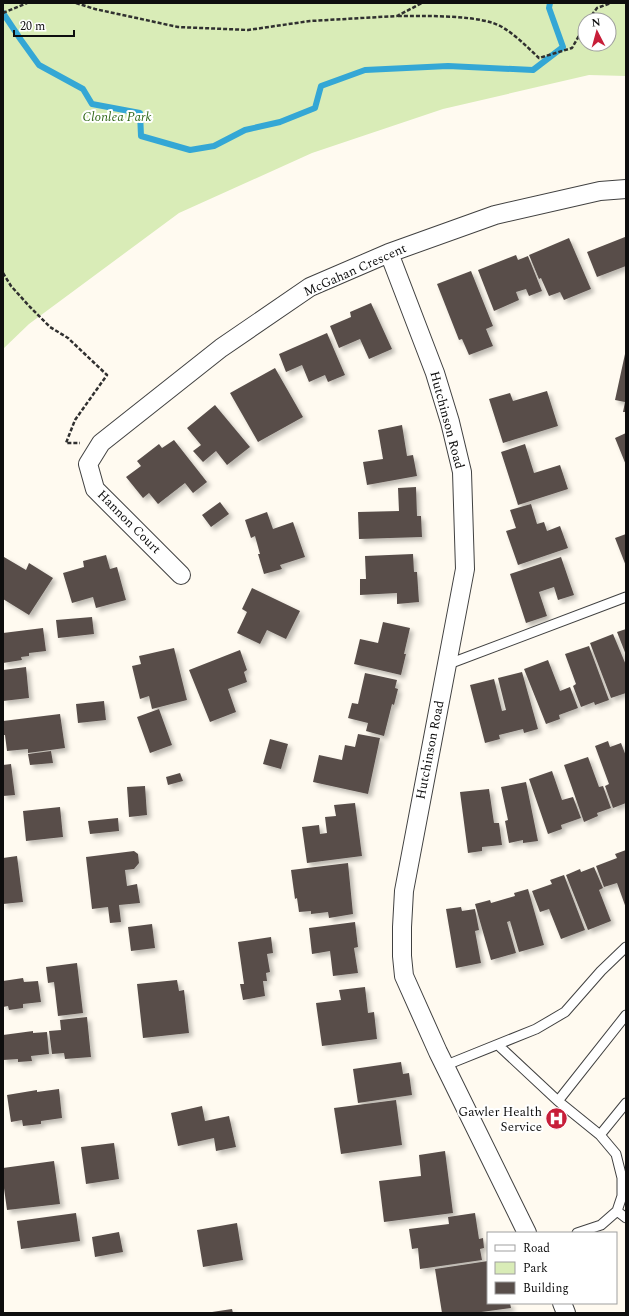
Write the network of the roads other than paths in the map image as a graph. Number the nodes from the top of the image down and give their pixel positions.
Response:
1 (626, 189) edge
2 (390, 253) junction
3 (101, 443) joint
4 (181, 575) dead end
5 (626, 597) edge
6 (446, 665) junction
7 (626, 947) edge
8 (626, 1014) edge
9 (498, 1045) junction
10 (444, 1066) junction
11 (558, 1101) junction
12 (626, 1104) edge
13 (600, 1136) junction
14 (617, 1211) junction
15 (626, 1218) edge
16 (527, 1232) edge
17 (580, 1232) edge

1 - 2 street, McGahan Crescent
2 - 3 street, McGahan Crescent
2 - 6 street, Hutchinson Road
3 - 4 street, Hannon Court
5 - 6 lane
6 - 10 street, Hutchinson Road
7 - 9 lane
8 - 11 lane
9 - 10 lane
9 - 11 lane
10 - 16 street, Hutchinson Road
11 - 13 lane
12 - 13 lane
13 - 14 lane
14 - 15 lane
14 - 17 lane

